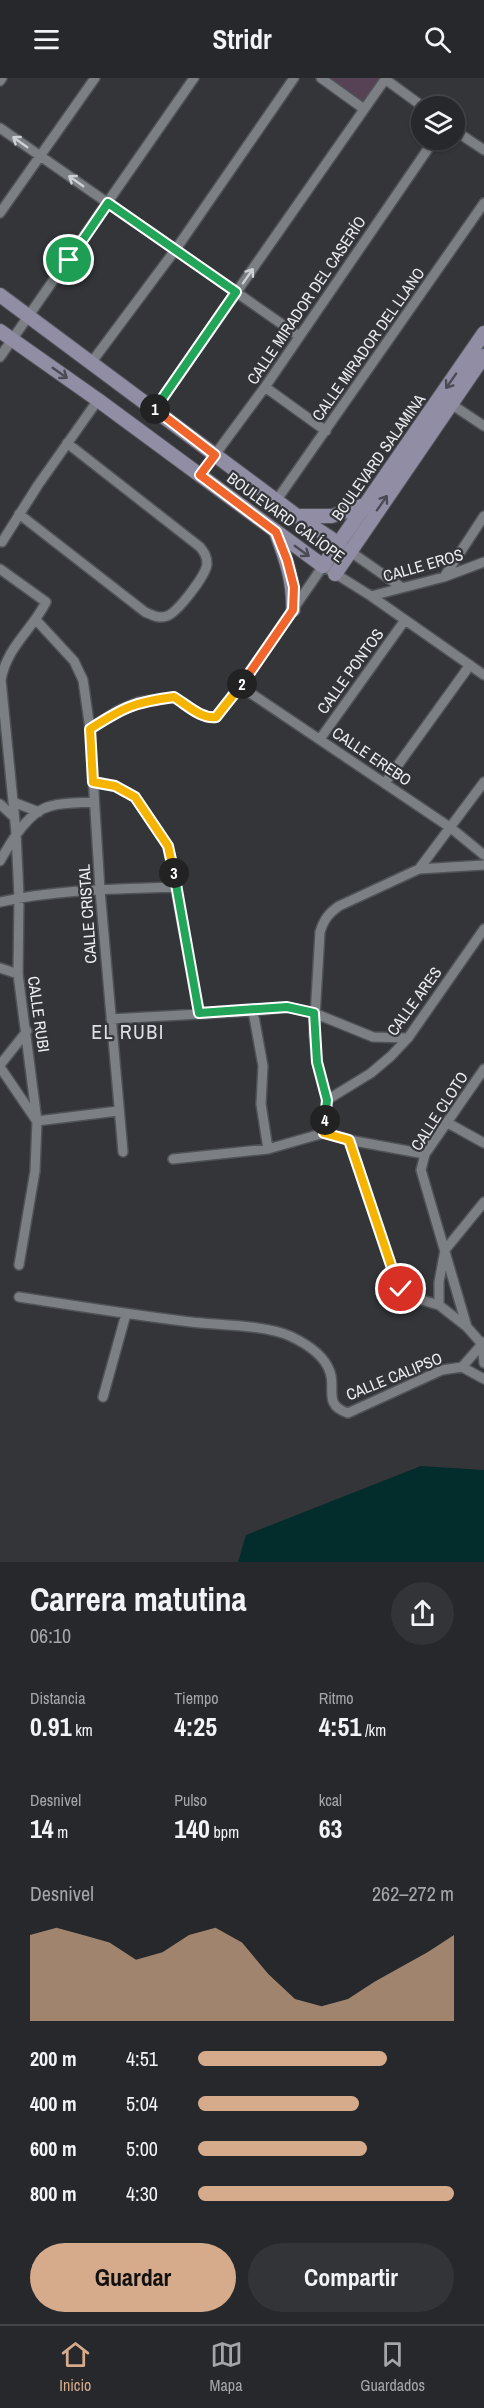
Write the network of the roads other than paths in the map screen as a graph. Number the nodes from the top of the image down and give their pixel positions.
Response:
1 (95, 78) edge
2 (194, 78) edge
3 (294, 78) edge
4 (321, 78) edge
5 (385, 79) edge
6 (411, 98) edge
7 (364, 109) junction
8 (0, 128) edge
9 (465, 137) edge
10 (427, 150) edge
11 (484, 150) edge
12 (41, 156) junction
13 (108, 203) junction
14 (484, 203) edge
15 (0, 213) edge
16 (176, 249) junction
17 (236, 292) junction
18 (0, 296) edge
19 (29, 316) junction
20 (0, 331) edge
21 (484, 333) edge
22 (299, 336) junction
23 (12, 340) junction
24 (484, 356) edge
25 (0, 357) edge
26 (91, 363) junction
27 (265, 387) junction
28 (98, 400) junction
29 (451, 404) junction
30 (154, 410) junction
31 (484, 426) edge
32 (326, 431) junction
33 (67, 443) junction
34 (215, 455) junction
35 (200, 475) junction
36 (276, 501) junction
37 (364, 505) junction
38 (19, 514) junction
39 (297, 516) junction
40 (484, 516) edge
41 (276, 532) junction
42 (2, 542) dead end
43 (344, 547) junction
44 (484, 562) edge
45 (0, 569) edge
46 (329, 570) junction
47 (444, 577) junction
48 (401, 587) junction
49 (371, 596) junction
50 (293, 610) junction
51 (405, 620) junction
52 (37, 621) junction
53 (470, 665) junction
54 (484, 675) edge
55 (240, 686) junction
56 (90, 729) junction
57 (320, 739) junction
58 (93, 782) junction
59 (484, 782) edge
60 (385, 783) junction
61 (13, 802) junction
62 (94, 802) junction
63 (0, 804) edge
64 (39, 812) junction
65 (14, 817) junction
66 (451, 828) junction
67 (16, 832) junction
68 (484, 855) edge
69 (0, 861) edge
70 (484, 865) edge
71 (419, 869) junction
72 (177, 887) junction
73 (100, 890) junction
74 (20, 897) junction
75 (0, 902) edge
76 (484, 929) edge
77 (0, 968) edge
78 (18, 974) junction
79 (253, 1011) junction
80 (199, 1013) junction
81 (314, 1013) junction
82 (111, 1019) junction
83 (27, 1030) junction
84 (408, 1038) junction
85 (0, 1066) edge
86 (484, 1069) edge
87 (327, 1100) junction
88 (118, 1111) junction
89 (37, 1121) junction
90 (446, 1122) junction
91 (324, 1133) junction
92 (349, 1140) junction
93 (484, 1143) edge
94 (268, 1149) junction
95 (123, 1152) dead end
96 (425, 1154) junction
97 (173, 1160) dead end
98 (484, 1202) edge
99 (445, 1250) junction
100 (19, 1265) dead end
101 (19, 1297) dead end
102 (439, 1305) junction
103 (126, 1314) junction
104 (467, 1327) junction
105 (483, 1343) edge
106 (484, 1363) edge
107 (462, 1367) junction
108 (484, 1379) edge
109 (103, 1397) dead end

1 - 12 street
2 - 13 street
3 - 16 street
4 - 7 street
5 - 6 street
5 - 7 street
17 -> 7 street
12 -> 8 street
9 - 11 street
10 - 22 street, CALLE MIRADOR DEL CASERÍO
13 -> 12 street
12 - 15 street
13 - 16 street
13 - 19 street
14 - 32 street, CALLE MIRADOR DEL LLANO
16 - 17 street
16 - 26 street
17 - 22 street
17 - 30 street
18 - 19 street, BOULEVARD CALÍOPE
19 - 23 street
19 - 26 street, BOULEVARD CALÍOPE
20 - 23 street, BOULEVARD CALÍOPE
21 -> 37 street, BOULEVARD SALAMINA
22 - 27 street, CALLE MIRADOR DEL CASERÍO
23 - 25 street
23 -> 28 street, BOULEVARD CALÍOPE
24 - 29 street, BOULEVARD SALAMINA
26 - 30 street, BOULEVARD CALÍOPE
27 - 32 street
27 - 34 street, CALLE MIRADOR DEL CASERÍO
28 - 33 street
28 - 35 street, BOULEVARD CALÍOPE
29 - 31 street
43 -> 29 street, BOULEVARD SALAMINA
30 - 34 street, BOULEVARD CALÍOPE
32 - 36 street, CALLE MIRADOR DEL LLANO
33 - 38 street
33 - 38 street
34 - 35 street, CALLE MIRADOR DEL CASERÍO
34 - 36 street, BOULEVARD CALÍOPE
35 - 41 street, BOULEVARD CALÍOPE
36 - 39 street, BOULEVARD CALÍOPE
37 - 39 street
37 - 43 street, BOULEVARD SALAMINA
38 - 42 street
39 - 43 street, BOULEVARD CALÍOPE
40 - 47 street
41 -> 46 street, BOULEVARD CALÍOPE
41 - 50 street
43 - 46 street, BOULEVARD SALAMINA
43 - 48 street
44 - 47 street, CALLE EROS
45 - 52 street, CALLE RUBI
46 - 49 street, BOULEVARD CALÍOPE
46 - 50 street, BOULEVARD SALAMINA
47 - 48 street, CALLE EROS
48 - 49 street, CALLE EROS
49 - 51 street, BOULEVARD CALÍOPE
50 - 55 street, BOULEVARD SALAMINA
51 - 53 street, BOULEVARD CALÍOPE
51 - 57 street, CALLE PONTOS
52 - 56 street, CALLE CRISTAL
52 - 61 street, CALLE RUBI
53 - 54 street, BOULEVARD CALÍOPE
53 - 60 street
55 - 56 street, BOULEVARD SALAMINA
55 - 57 street, CALLE EREBO
56 - 58 street, CALLE CRISTAL
57 - 60 street, CALLE EREBO
58 - 62 street, CALLE CRISTAL
58 - 72 street
59 - 66 street
60 - 66 street, CALLE EREBO
61 - 64 street
61 - 65 street, CALLE RUBI
62 - 64 street
62 - 73 street, CALLE CRISTAL
63 - 65 street
64 - 67 street
65 - 67 street, CALLE RUBI
66 - 68 street, CALLE EREBO
66 - 71 street
67 - 69 street
67 - 74 street, CALLE RUBI
70 - 71 street
71 - 81 street
72 - 73 street
72 - 80 street
73 - 74 street
73 - 82 street, CALLE CRISTAL
74 - 75 street
74 - 78 street, CALLE RUBI
76 - 84 street, CALLE ARES
77 - 78 street
78 - 83 street, CALLE RUBI
79 - 80 street
79 - 81 street
79 - 94 street
80 - 82 street
81 - 84 street
81 - 87 street
82 - 88 street, CALLE CRISTAL
83 - 85 street
83 - 89 street, CALLE RUBI
84 - 87 street, CALLE ARES
85 - 89 street
86 - 90 street, CALLE CLOTO
87 - 91 street
88 - 89 street
88 - 95 street, CALLE CRISTAL
89 - 100 street, CALLE RUBI
90 - 93 street
90 - 96 street, CALLE CLOTO
91 - 92 street
91 - 94 street
92 - 96 street
92 - 102 street
94 - 97 street
96 - 99 street, CALLE CLOTO
98 - 99 street
99 - 102 street
99 - 104 street
101 - 103 street
102 - 104 street
103 - 107 street, CALLE CALIPSO
103 - 109 street
104 - 105 street
105 - 106 street
105 - 107 street, CALLE CALIPSO
107 - 108 street

